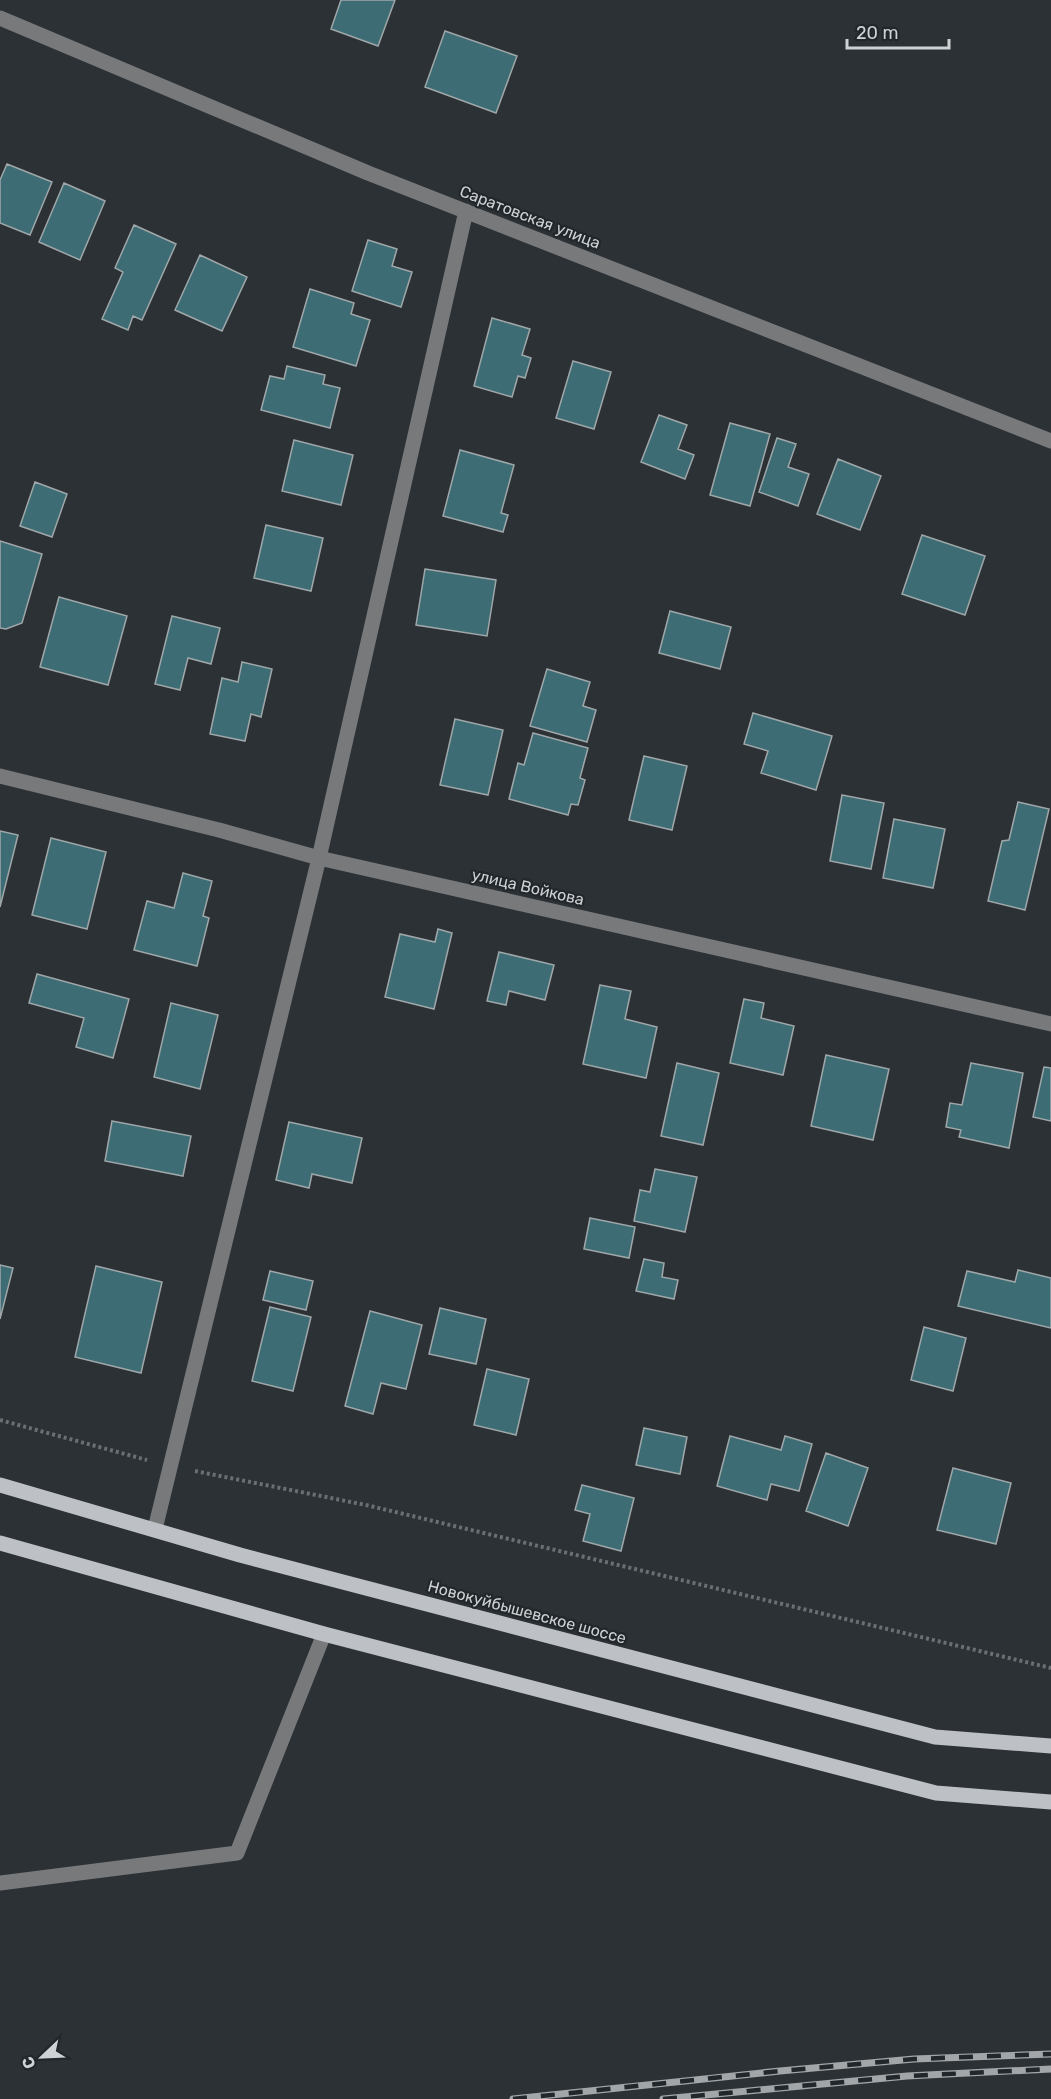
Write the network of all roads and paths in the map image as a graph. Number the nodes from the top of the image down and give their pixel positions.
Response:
1 (0, 18) edge
2 (466, 211) junction
3 (1051, 441) edge
4 (0, 776) edge
5 (319, 858) junction
6 (1051, 1024) edge
7 (0, 1420) edge
8 (171, 1466) junction
9 (0, 1485) edge
10 (155, 1529) junction
11 (0, 1543) edge
12 (324, 1634) junction
13 (1051, 1668) edge
14 (1051, 1746) edge
15 (1051, 1802) edge
16 (0, 1883) edge

1 - 2 street, Саратовская улица
2 - 3 street, Саратовская улица
2 - 5 street
4 - 5 street, улица Войкова
5 - 6 street, улица Войкова
5 - 8 street
7 - 8 path
8 - 10 street
8 - 13 path
9 - 10 main road, Новокуйбышевское шоссе
10 - 14 main road, Новокуйбышевское шоссе
11 - 12 main road
12 - 15 main road
12 - 16 street

